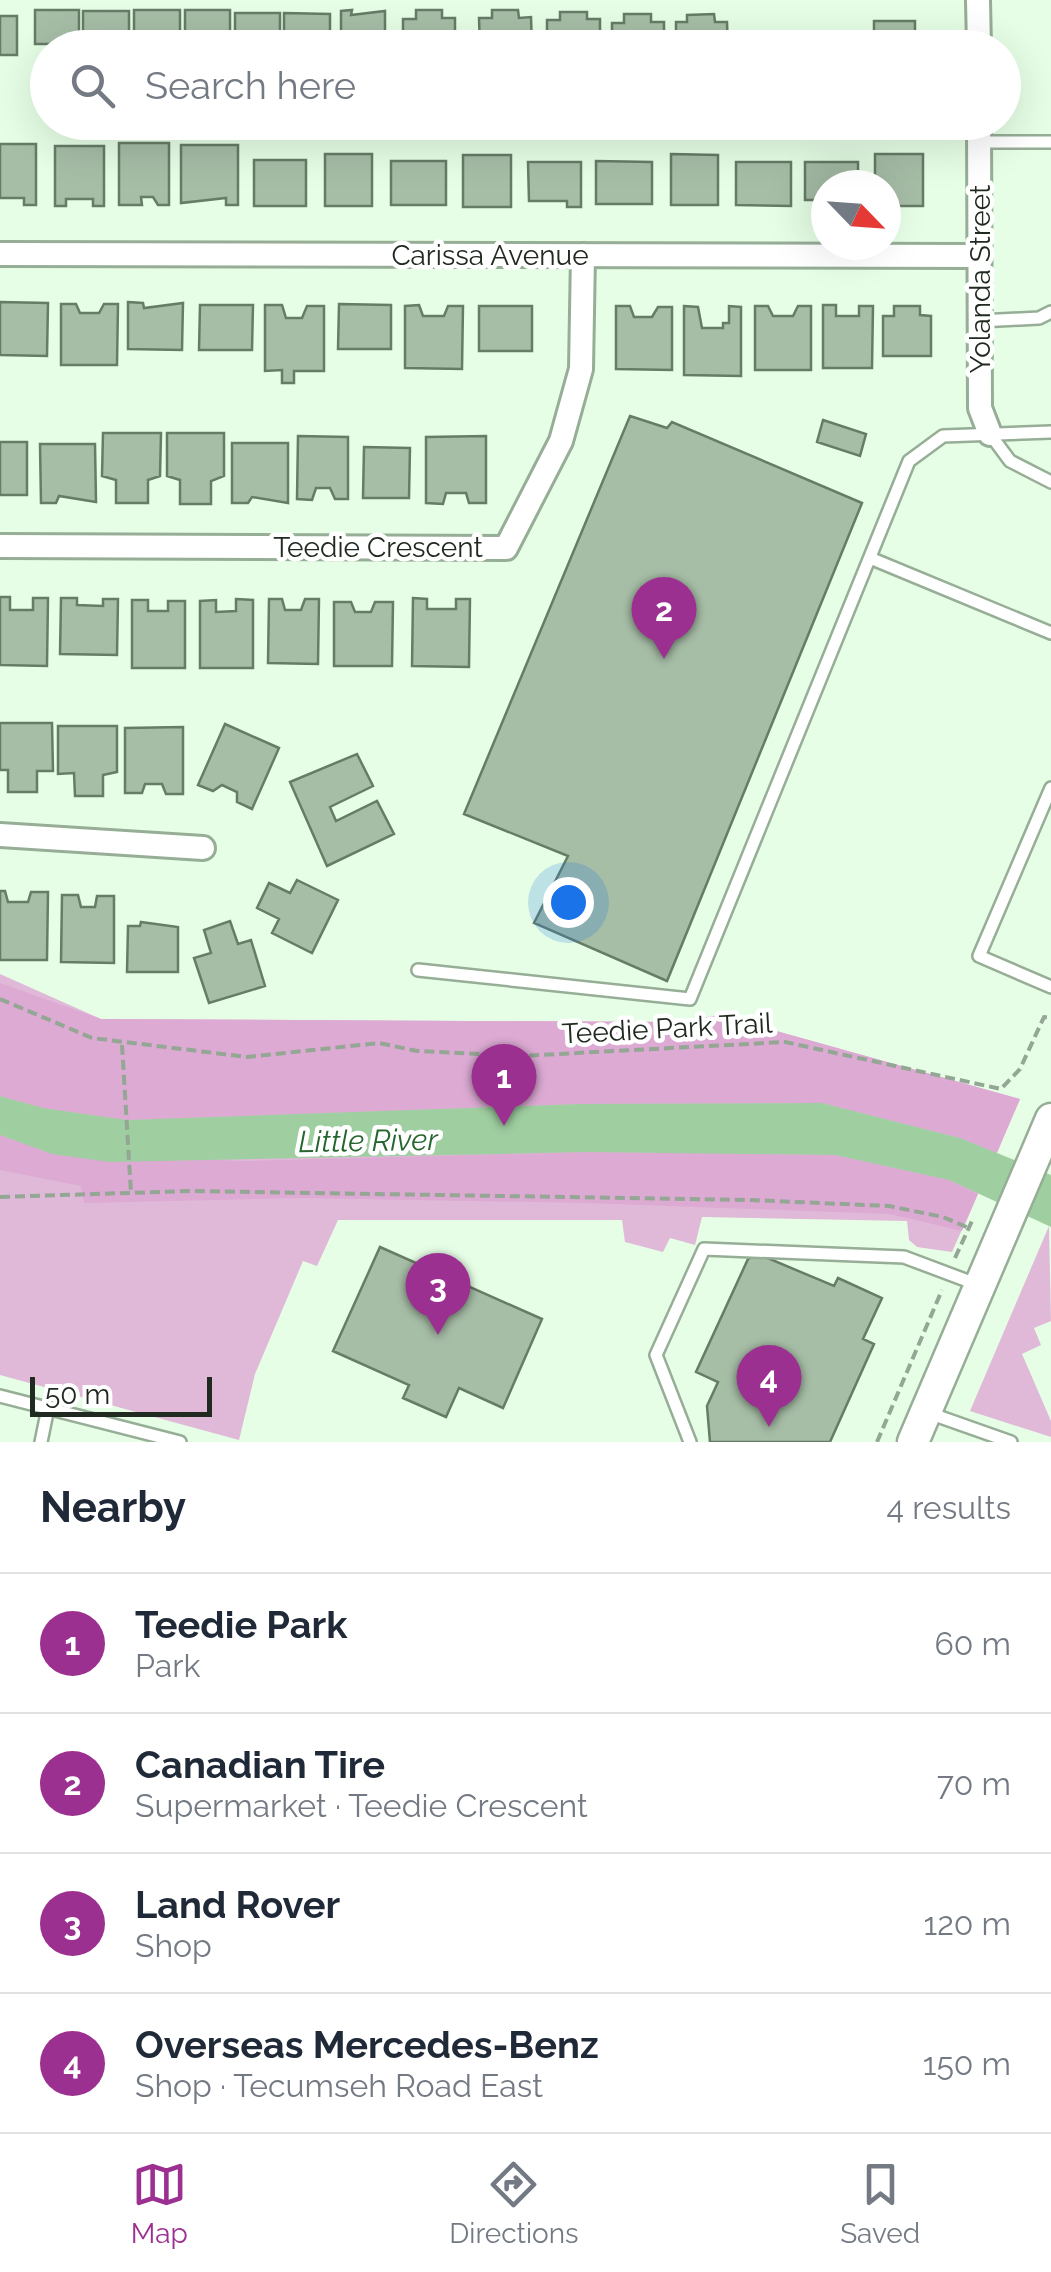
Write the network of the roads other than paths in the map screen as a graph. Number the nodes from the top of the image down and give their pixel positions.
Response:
1 (978, 0) edge
2 (979, 30) edge
3 (1021, 138) edge
4 (979, 140) edge
5 (1051, 142) edge
6 (0, 254) edge
7 (583, 255) junction
8 (980, 256) junction
9 (1051, 312) edge
10 (980, 321) junction
11 (1051, 432) edge
12 (990, 434) junction
13 (1051, 482) edge
14 (0, 546) edge
15 (870, 558) junction
16 (1051, 633) edge
17 (1051, 788) edge
18 (0, 835) edge
19 (203, 848) dead end
20 (418, 970) dead end
21 (1051, 987) edge
22 (1051, 1119) edge
23 (980, 1286) junction
24 (0, 1396) edge
25 (48, 1408) junction
26 (926, 1412) junction
27 (41, 1442) edge
28 (180, 1442) edge
29 (690, 1442) edge
30 (913, 1442) edge
31 (1010, 1442) edge

1 - 2 street
3 - 5 lane
4 - 8 street, Yolanda Street
6 - 7 street, Carissa Avenue
7 - 8 street, Carissa Avenue
7 - 14 street, Teedie Crescent
8 - 10 street, Yolanda Street
9 - 10 lane
10 - 12 street, Yolanda Street
11 - 12 lane
12 - 13 lane
12 - 15 lane
15 - 16 lane
15 - 20 lane
17 - 21 lane
18 - 19 street
22 - 23 main road
23 - 26 main road
23 - 29 lane
24 - 25 lane
25 - 27 lane
25 - 28 lane
26 - 30 main road
26 - 31 lane

